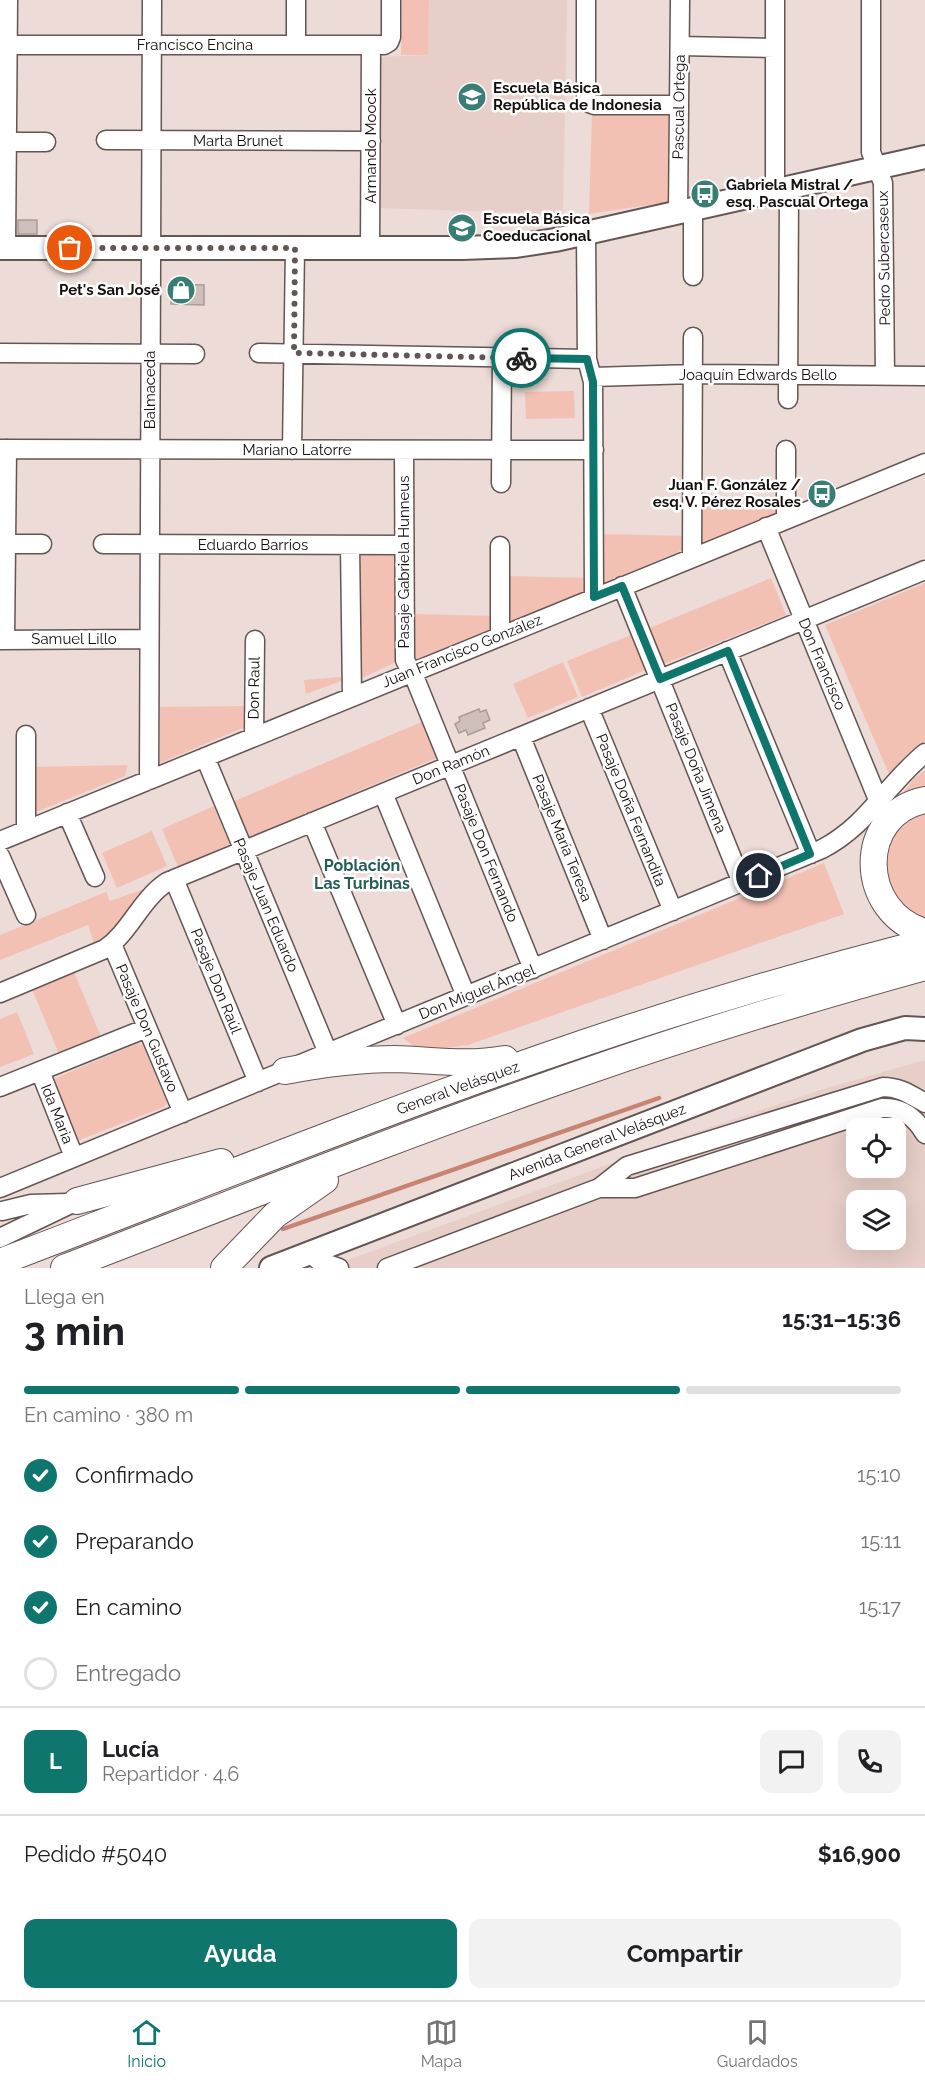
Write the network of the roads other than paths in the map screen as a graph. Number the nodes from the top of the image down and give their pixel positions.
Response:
1 (8, 0) edge
2 (152, 0) edge
3 (296, 0) edge
4 (391, 0) edge
5 (586, 0) edge
6 (680, 0) edge
7 (775, 0) edge
8 (871, 0) edge
9 (380, 44) junction
10 (4, 45) edge
11 (152, 45) junction
12 (296, 45) junction
13 (680, 45) junction
14 (775, 48) junction
15 (679, 105) junction
16 (106, 140) dead end
17 (152, 140) junction
18 (370, 141) junction
19 (3, 142) edge
20 (46, 142) dead end
21 (925, 157) edge
22 (877, 169) junction
23 (782, 190) junction
24 (686, 212) junction
25 (586, 233) junction
26 (3, 248) edge
27 (151, 248) junction
28 (295, 248) junction
29 (370, 248) junction
30 (693, 276) dead end
31 (693, 337) dead end
32 (258, 352) dead end
33 (0, 353) edge
34 (294, 353) junction
35 (150, 354) junction
36 (195, 354) dead end
37 (502, 356) junction
38 (587, 359) junction
39 (693, 374) junction
40 (788, 374) junction
41 (885, 376) junction
42 (925, 376) edge
43 (592, 377) junction
44 (788, 399) dead end
45 (3, 449) edge
46 (150, 449) junction
47 (292, 450) junction
48 (404, 450) junction
49 (502, 450) junction
50 (594, 450) junction
51 (786, 450) dead end
52 (925, 463) edge
53 (501, 483) dead end
54 (786, 518) junction
55 (765, 527) junction
56 (3, 544) edge
57 (42, 544) dead end
58 (103, 544) dead end
59 (150, 544) junction
60 (350, 545) junction
61 (404, 545) junction
62 (500, 546) dead end
63 (692, 557) junction
64 (925, 570) edge
65 (622, 586) junction
66 (594, 597) junction
67 (804, 620) junction
68 (500, 636) junction
69 (149, 639) junction
70 (3, 640) edge
71 (255, 640) dead end
72 (728, 651) junction
73 (411, 672) junction
74 (660, 679) junction
75 (352, 696) junction
76 (589, 708) junction
77 (26, 735) dead end
78 (254, 736) junction
79 (520, 737) junction
80 (925, 753) edge
81 (205, 757) junction
82 (451, 765) junction
83 (149, 780) junction
84 (383, 793) junction
85 (925, 800) edge
86 (879, 802) junction
87 (67, 813) junction
88 (312, 822) junction
89 (26, 830) junction
90 (0, 841) edge
91 (243, 851) junction
92 (810, 854) junction
93 (0, 856) edge
94 (95, 877) dead end
95 (174, 879) junction
96 (742, 883) junction
97 (673, 911) junction
98 (26, 915) dead end
99 (925, 932) edge
100 (603, 940) junction
101 (925, 942) edge
102 (112, 944) junction
103 (925, 967) edge
104 (533, 969) junction
105 (0, 993) edge
106 (466, 996) junction
107 (397, 1024) junction
108 (147, 1028) junction
109 (925, 1029) edge
110 (619, 1031) junction
111 (328, 1053) junction
112 (40, 1071) junction
113 (285, 1071) junction
114 (258, 1082) junction
115 (0, 1088) edge
116 (925, 1103) edge
117 (183, 1113) junction
118 (925, 1134) edge
119 (321, 1139) junction
120 (371, 1150) junction
121 (74, 1157) junction
122 (0, 1188) edge
123 (599, 1188) junction
124 (77, 1202) junction
125 (2, 1211) dead end
126 (0, 1239) edge
127 (310, 1253) junction
128 (0, 1262) edge
129 (64, 1268) edge
130 (224, 1268) edge
131 (271, 1268) edge
132 (339, 1268) edge
133 (387, 1268) edge

1 - 10 street
2 - 11 street, Balmaceda
3 - 12 street
4 - 9 street, Armando Moock
5 - 15 street
6 - 13 street, Pascual Ortega
7 - 14 street
8 - 22 street, Pedro Subercaseux
9 - 12 street, Francisco Encina
9 - 18 street, Armando Moock
10 - 11 street, Francisco Encina
10 - 19 street
11 - 12 street, Francisco Encina
11 - 17 street, Balmaceda
13 - 14 street
13 - 15 street, Pascual Ortega
14 - 23 street
15 - 24 street, Pascual Ortega
16 - 17 street, Marta Brunet
17 - 18 street, Marta Brunet
17 - 27 street, Balmaceda
18 - 29 street, Armando Moock
19 - 20 street
19 - 26 street
21 - 22 main road
22 - 23 main road
22 - 41 street, Pedro Subercaseux
23 - 24 main road
23 - 40 street
24 - 25 main road
24 - 30 street, Pascual Ortega
25 - 29 main road
25 - 38 street
26 - 27 main road
27 - 28 main road
27 - 35 street, Balmaceda
28 - 29 main road
28 - 34 street
31 - 39 street
32 - 34 street
33 - 35 street
34 - 37 street
34 - 47 street
35 - 36 street
35 - 46 street, Balmaceda
37 - 38 street
37 - 49 street
38 - 43 street
39 - 40 street, Joaquín Edwards Bello
39 - 43 street, Joaquín Edwards Bello
39 - 63 street
40 - 41 street, Joaquín Edwards Bello
40 - 44 street
41 - 42 street, Joaquín Edwards Bello
43 - 50 street
45 - 46 street, Mariano Latorre
45 - 56 street
46 - 47 street, Mariano Latorre
46 - 59 street, Balmaceda
47 - 48 street, Mariano Latorre
48 - 49 street, Mariano Latorre
48 - 61 street, Pasaje Gabriela Hunneus
49 - 50 street, Mariano Latorre
49 - 53 street
50 - 66 street
51 - 54 street
52 - 54 street, Juan Francisco González
54 - 55 street, Juan Francisco González
55 - 63 street, Juan Francisco González
55 - 67 street, Don Francisco
56 - 57 street
56 - 70 street
58 - 59 street, Eduardo Barrios
59 - 60 street, Eduardo Barrios
59 - 69 street, Balmaceda
60 - 61 street, Eduardo Barrios
60 - 75 street
61 - 73 street, Pasaje Gabriela Hunneus
62 - 68 street
63 - 65 street, Juan Francisco González
64 - 67 street, Don Ramón
65 - 66 street, Juan Francisco González
65 - 74 street, Pasaje Doña Jimena
66 - 68 street, Juan Francisco González
67 - 72 street, Don Ramón
67 - 86 street, Don Francisco
68 - 73 street, Juan Francisco González
69 - 70 street, Samuel Lillo
69 - 83 street, Balmaceda
71 - 78 street, Don Raul
72 - 74 street, Don Ramón
72 - 92 street
73 - 75 street, Juan Francisco González
73 - 82 street, Pasaje Don Fernando
74 - 76 street, Don Ramón
74 - 96 street, Pasaje Doña Jimena
75 - 78 street, Juan Francisco González
76 - 79 street, Don Ramón
76 - 97 street, Pasaje Doña Fernandita
77 - 89 street
78 - 81 street, Juan Francisco González
79 - 82 street, Don Ramón
79 - 100 street, Pasaje María Teresa
80 - 86 street, Don Miguel Ángel
81 - 83 street, Juan Francisco González
81 - 91 street, Pasaje Juan Eduardo
82 - 84 street, Don Ramón
82 - 104 street, Pasaje Don Fernando
83 - 87 street, Juan Francisco González
84 - 88 street, Don Ramón
84 - 106 street
85 - 99 highway
86 - 92 street, Don Miguel Ángel
87 - 89 street, Juan Francisco González
87 - 94 street
88 - 91 street, Don Ramón
88 - 107 street
89 - 90 street, Juan Francisco González
91 - 95 street, Don Ramón
91 - 111 street, Pasaje Juan Eduardo
92 - 96 street, Don Miguel Ángel
93 - 98 street
95 - 102 street, Don Ramón
95 - 114 street, Pasaje Don Raúl
96 - 97 street, Don Miguel Ángel
97 - 100 street, Don Miguel Ángel
100 - 104 street, Don Miguel Ángel
101 - 110 highway, General Velásquez
102 - 105 street, Don Ramón
102 - 108 street, Pasaje Don Gustavo
103 - 120 highway, General Velásquez
104 - 106 street, Don Miguel Ángel
106 - 107 street, Don Miguel Ángel
107 - 111 street, Don Miguel Ángel
108 - 112 street
108 - 117 street, Pasaje Don Gustavo
109 - 127 main road, Avenida General Velásquez
110 - 113 highway
110 - 119 highway, General Velásquez
111 - 113 street, Don Miguel Ángel
112 - 115 street
112 - 121 street, Ida Maria
113 - 114 street, Don Miguel Ángel
114 - 117 street, Don Miguel Ángel
116 - 123 street
117 - 121 street, Don Miguel Ángel
118 - 123 street
119 - 124 highway
119 - 128 highway, General Velásquez
120 - 129 highway, General Velásquez
120 - 130 highway
121 - 122 street, Don Miguel Ángel
123 - 133 street
124 - 125 street
124 - 126 street
127 - 131 main road, Avenida General Velásquez
127 - 132 street

